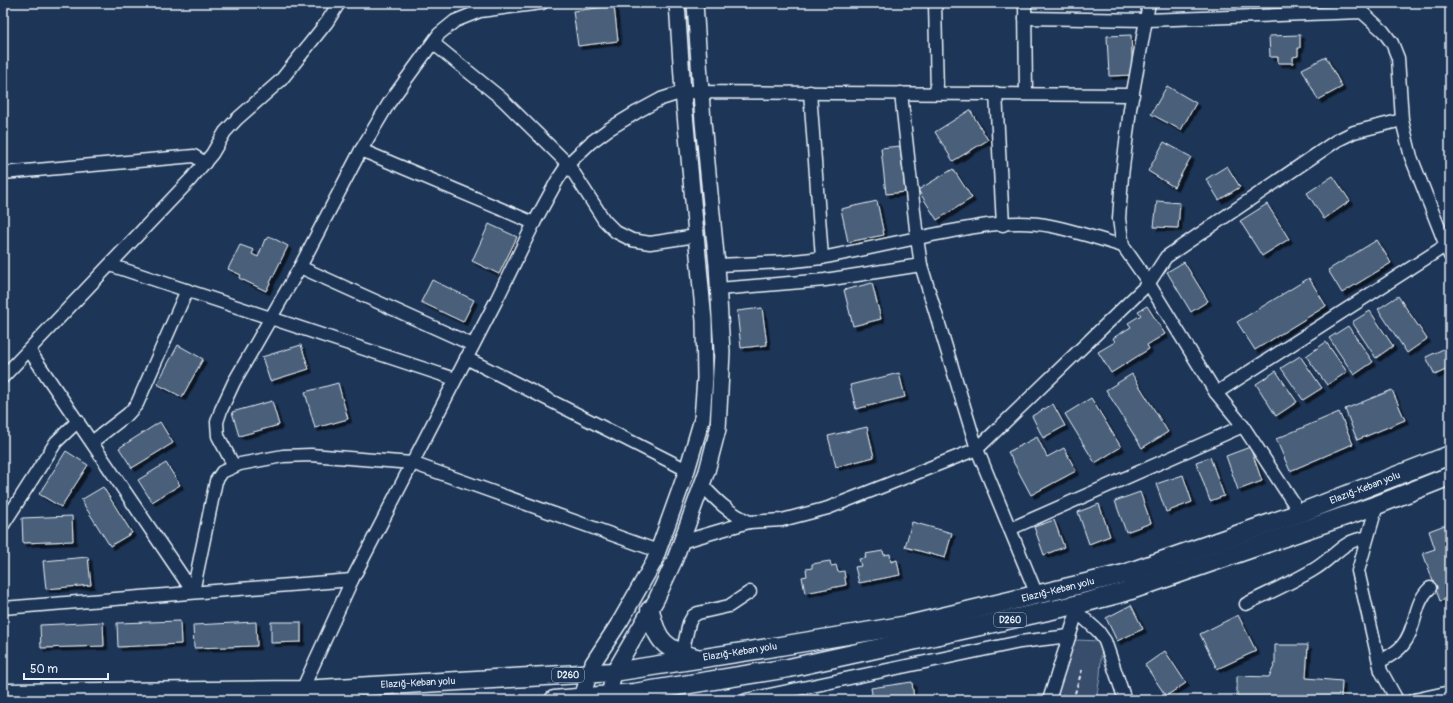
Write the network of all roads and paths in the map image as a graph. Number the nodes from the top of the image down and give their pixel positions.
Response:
1 (339, 3) edge
2 (542, 3) edge
3 (677, 3) edge
4 (695, 3) edge
5 (935, 3) edge
6 (1024, 3) edge
7 (1149, 3) edge
8 (1353, 3) edge
9 (1362, 12) junction
10 (1025, 18) junction
11 (1147, 20) junction
12 (433, 43) junction
13 (702, 91) junction
14 (683, 92) junction
15 (810, 92) junction
16 (901, 93) junction
17 (937, 93) junction
18 (996, 93) junction
19 (1026, 94) junction
20 (1133, 95) junction
21 (1402, 120) junction
22 (361, 150) junction
23 (205, 163) junction
24 (568, 164) junction
25 (3, 173) edge
26 (534, 223) junction
27 (1003, 225) junction
28 (696, 236) junction
29 (917, 238) junction
30 (1123, 246) junction
31 (1448, 251) edge
32 (822, 258) junction
33 (110, 265) junction
34 (717, 265) junction
35 (921, 265) junction
36 (300, 267) junction
37 (1148, 283) junction
38 (718, 289) junction
39 (187, 290) junction
40 (271, 319) junction
41 (473, 345) junction
42 (29, 350) junction
43 (466, 358) junction
44 (3, 377) edge
45 (455, 379) junction
46 (1216, 393) junction
47 (78, 421) junction
48 (1243, 426) junction
49 (92, 442) junction
50 (977, 449) junction
51 (1450, 455) edge
52 (412, 463) junction
53 (234, 466) junction
54 (686, 470) junction
55 (1450, 476) edge
56 (702, 485) junction
57 (1377, 505) junction
58 (1300, 513) junction
59 (749, 522) junction
60 (3, 525) edge
61 (1010, 529) junction
62 (1367, 538) junction
63 (681, 542) junction
64 (658, 551) junction
65 (352, 580) junction
66 (1430, 588) dead end
67 (193, 592) junction
68 (750, 592) dead end
69 (1038, 595) junction
70 (1246, 604) dead end
71 (3, 608) edge
72 (1076, 609) junction
73 (650, 610) junction
74 (1069, 636) junction
75 (690, 657) junction
76 (1379, 662) junction
77 (1082, 670) dead end
78 (614, 672) junction
79 (590, 674) junction
80 (302, 690) junction
81 (1450, 692) edge
82 (3, 693) edge
83 (608, 698) edge
84 (581, 699) edge
85 (554, 700) edge
86 (746, 700) edge
87 (1049, 700) edge
88 (1073, 700) edge
89 (1126, 700) edge
90 (1397, 700) edge
91 (1414, 700) edge

1 - 23 street
2 - 12 street
3 - 14 main road
4 - 13 main road
5 - 17 street
6 - 10 street
7 - 11 street
8 - 9 street
9 - 11 street
9 - 21 street
10 - 11 street
10 - 19 street
11 - 20 street
12 - 22 street
12 - 24 street
13 - 14 street
13 - 15 street
13 - 34 main road
14 - 24 street
14 - 28 main road
15 - 16 street
15 - 32 street
16 - 17 street
16 - 29 street
17 - 18 street
18 - 19 street
18 - 27 street
19 - 20 street
20 - 30 street
21 - 31 street
21 - 37 street
22 - 26 street
22 - 36 street
23 - 25 street
23 - 33 street
24 - 26 street
24 - 28 street
26 - 41 street
27 - 29 street
27 - 30 street
28 - 54 main road
29 - 32 street
29 - 35 street
30 - 37 street
31 - 46 street
32 - 34 street
33 - 39 street
33 - 42 street
34 - 38 main road
35 - 38 street
35 - 50 street
36 - 40 street
36 - 41 street
37 - 46 street
37 - 50 street
38 - 56 main road
39 - 40 street
39 - 49 street
40 - 45 street
40 - 53 street
41 - 43 street
42 - 44 street
42 - 47 street
43 - 45 street
43 - 54 street
45 - 52 street
46 - 48 street
47 - 49 street
47 - 60 street
48 - 58 street
48 - 61 street
49 - 67 street
50 - 59 street
50 - 61 street
51 - 58 highway, Elazığ-Keban yolu / D260
52 - 53 street
52 - 64 street
52 - 65 street
53 - 67 street
54 - 64 main road
55 - 57 highway, Elazığ-Keban yolu / D260
56 - 59 street
56 - 63 main road
57 - 62 street
57 - 72 highway, Elazığ-Keban yolu / D260
58 - 69 highway, Elazığ-Keban yolu / D260
59 - 63 street
61 - 69 street
62 - 70 street
62 - 76 street
63 - 73 main road
64 - 79 main road
65 - 67 street
65 - 80 street
66 - 76 street
67 - 71 street
68 - 75 street
69 - 75 highway, Elazığ-Keban yolu / D260
72 - 74 street
72 - 83 highway, Elazığ-Keban yolu / D260
72 - 89 street
73 - 75 highway
73 - 78 main road
74 - 86 street
74 - 87 street
75 - 78 highway, Elazığ-Keban yolu / D260
76 - 90 street
77 - 88 path
78 - 79 highway, Elazığ-Keban yolu / D260
78 - 83 main road
79 - 80 highway, Elazığ-Keban yolu / D260
79 - 84 main road
80 - 82 highway, Elazığ-Keban yolu / D260
81 - 91 street
83 - 84 highway, Elazığ-Keban yolu / D260
84 - 85 highway, Elazığ-Keban yolu / D260

